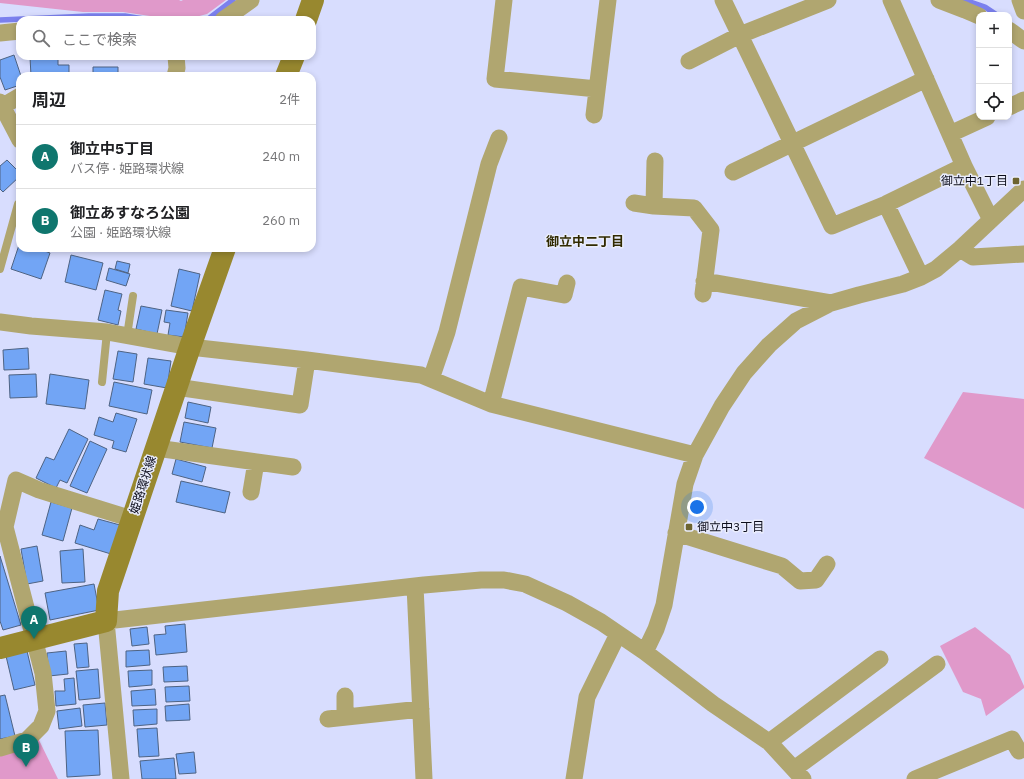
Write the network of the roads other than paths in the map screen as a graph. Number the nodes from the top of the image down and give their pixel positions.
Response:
1 (251, 0) edge
2 (314, 0) edge
3 (504, 0) edge
4 (608, 0) edge
5 (723, 0) edge
6 (828, 0) edge
7 (891, 0) edge
8 (939, 0) edge
9 (1020, 0) edge
10 (1024, 11) edge
11 (976, 15) edge
12 (229, 16) edge
13 (308, 16) edge
14 (16, 31) edge
15 (1012, 32) edge
16 (0, 33) edge
17 (740, 35) junction
18 (1024, 40) edge
19 (176, 60) edge
20 (292, 60) edge
21 (689, 61) dead end
22 (176, 72) edge
23 (288, 72) edge
24 (926, 79) junction
25 (597, 89) junction
26 (16, 98) edge
27 (1024, 100) edge
28 (1, 104) edge
29 (1012, 106) edge
30 (594, 115) dead end
31 (980, 120) edge
32 (16, 132) edge
33 (950, 134) junction
34 (499, 138) dead end
35 (793, 144) junction
36 (655, 162) dead end
37 (964, 166) junction
38 (733, 172) dead end
39 (1024, 188) edge
40 (634, 204) dead end
41 (886, 204) junction
42 (654, 206) junction
43 (16, 211) edge
44 (991, 220) junction
45 (960, 249) junction
46 (224, 252) edge
47 (1024, 254) edge
48 (0, 269) edge
49 (921, 277) junction
50 (567, 283) dead end
51 (133, 296) dead end
52 (830, 303) junction
53 (0, 322) edge
54 (107, 332) junction
55 (127, 336) junction
56 (190, 347) junction
57 (307, 360) junction
58 (431, 379) junction
59 (102, 382) dead end
60 (176, 387) junction
61 (491, 404) junction
62 (156, 448) junction
63 (694, 455) junction
64 (256, 462) junction
65 (293, 468) dead end
66 (251, 492) dead end
67 (132, 518) junction
68 (676, 533) junction
69 (827, 564) dead end
70 (415, 586) junction
71 (106, 621) junction
72 (618, 634) junction
73 (34, 639) junction
74 (0, 648) edge
75 (645, 652) junction
76 (880, 659) dead end
77 (937, 664) dead end
78 (345, 696) dead end
79 (421, 709) junction
80 (769, 742) junction
81 (0, 748) edge
82 (1019, 751) dead end
83 (950, 772) edge
84 (798, 774) edge
85 (121, 779) edge
86 (424, 779) edge
87 (574, 779) edge
88 (915, 779) edge

1 - 12 street
2 - 13 main road
3 - 25 street
4 - 25 street
5 - 17 street
6 - 17 street
7 - 24 street
8 - 11 street
9 - 10 street
14 - 16 street
15 - 18 street
17 - 21 street
17 - 35 street
19 - 22 street
20 - 23 main road
24 - 33 street
24 - 35 street
25 - 30 street
26 - 28 street
27 - 29 street
28 - 32 street
31 - 33 street
33 - 37 street
34 - 58 street
35 - 38 street
35 - 41 street
36 - 42 street
37 - 41 street
37 - 44 street
39 - 44 street
40 - 42 street
41 - 49 street
42 - 52 street
43 - 48 lane
44 - 45 street
45 - 47 street
45 - 49 street
46 - 56 main road, 姫路環状線
49 - 52 street
50 - 61 street
51 - 55 lane
52 - 63 street
53 - 54 street
54 - 55 street
54 - 59 lane
55 - 56 street
56 - 57 street
56 - 60 main road, 姫路環状線
57 - 58 street
57 - 60 street
58 - 61 street
60 - 62 main road, 姫路環状線
61 - 63 street
62 - 64 street
62 - 67 main road, 姫路環状線
63 - 68 street
64 - 65 street
64 - 66 street
67 - 71 main road, 姫路環状線
67 - 73 street
68 - 69 street
68 - 75 street
70 - 71 street
70 - 72 street
70 - 79 street
71 - 73 main road
71 - 85 street
72 - 75 street
72 - 87 street
73 - 74 main road
73 - 81 street
75 - 80 street
76 - 80 street
77 - 84 street
78 - 79 street
79 - 86 street
80 - 84 street
82 - 83 street
83 - 88 street

